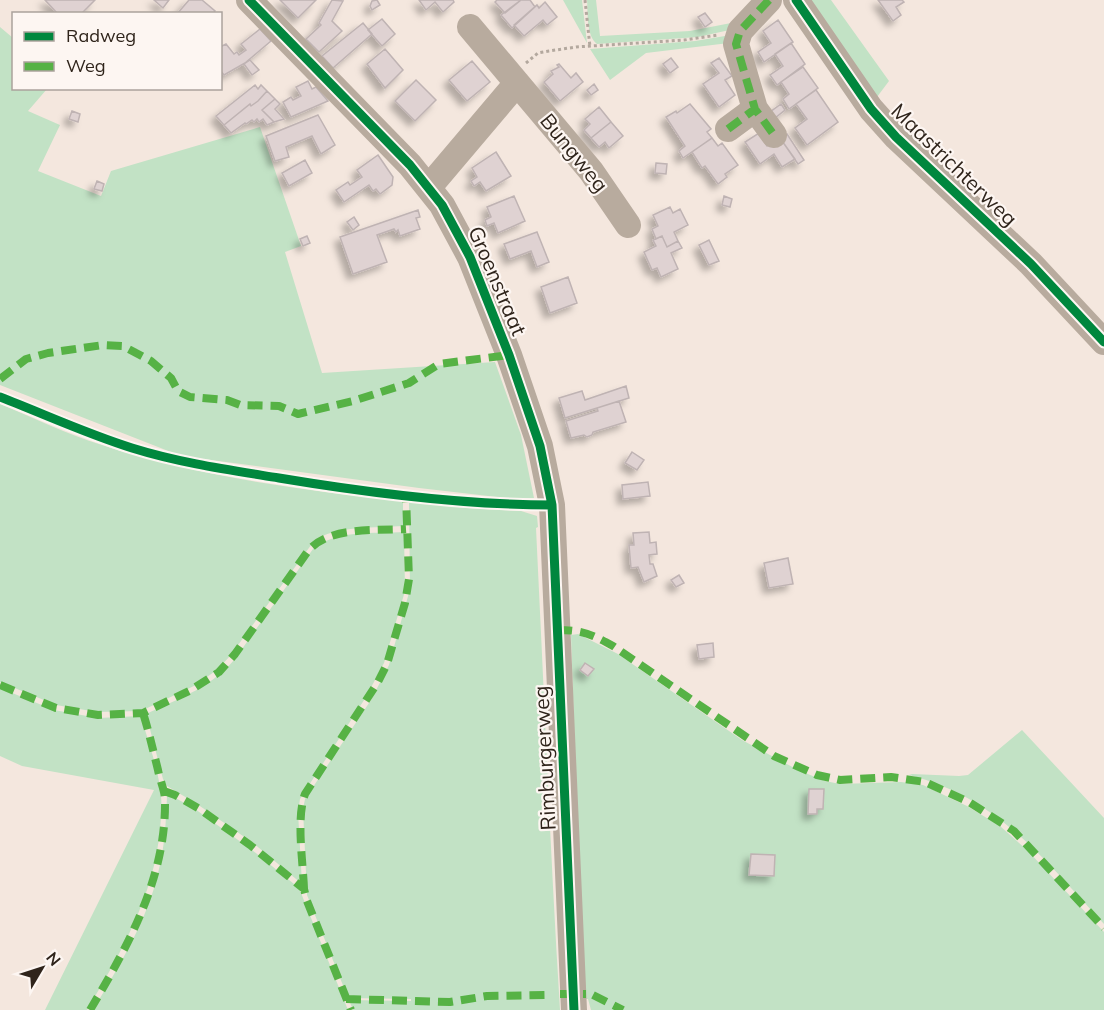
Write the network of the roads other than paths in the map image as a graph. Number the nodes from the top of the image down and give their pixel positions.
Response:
1 (249, 0) edge
2 (770, 0) edge
3 (796, 0) edge
4 (470, 27) dead end
5 (517, 83) junction
6 (755, 109) junction
7 (728, 129) dead end
8 (774, 135) dead end
9 (429, 187) junction
10 (628, 225) dead end
11 (1104, 342) edge
12 (552, 505) joint
13 (574, 1010) edge

1 - 9 street, Groenstraat
2 - 6 street
3 - 11 street, Maastrichterweg
4 - 5 street, Bungweg
5 - 9 street
5 - 10 street, Bungweg
6 - 7 street
6 - 8 street
9 - 12 street, Groenstraat
12 - 13 street, Rimburgerweg

